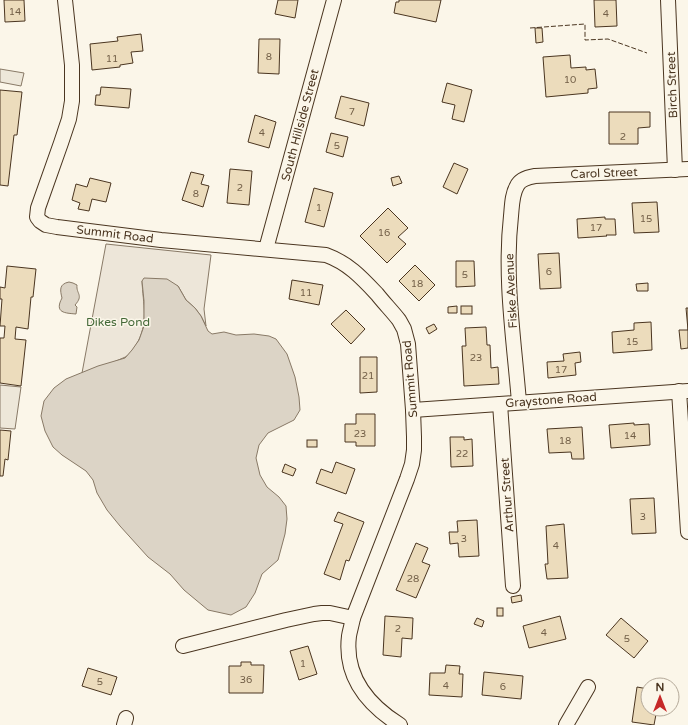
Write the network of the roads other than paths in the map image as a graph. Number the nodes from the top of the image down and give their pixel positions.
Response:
1 (65, 0) edge
2 (334, 0) edge
3 (668, 0) edge
4 (682, 169) edge
5 (520, 182) joint
6 (266, 249) junction
7 (684, 391) edge
8 (519, 402) junction
9 (500, 404) junction
10 (413, 410) junction
11 (688, 532) edge
12 (513, 586) dead end
13 (353, 618) junction
14 (183, 646) dead end
15 (588, 687) dead end
16 (400, 725) edge
17 (566, 725) edge

1 - 6 street, Summit Road
2 - 6 street, South Hillside Street
3 - 4 street, Birch Street
4 - 5 street, Carol Street
5 - 8 street, Fiske Avenue
6 - 10 street, Summit Road
7 - 8 street, Graystone Road
7 - 11 street
8 - 9 street, Graystone Road
9 - 10 street, Graystone Road
9 - 12 street, Arthur Street
10 - 13 street, Summit Road
13 - 14 street
13 - 16 street, Summit Road
15 - 17 street

